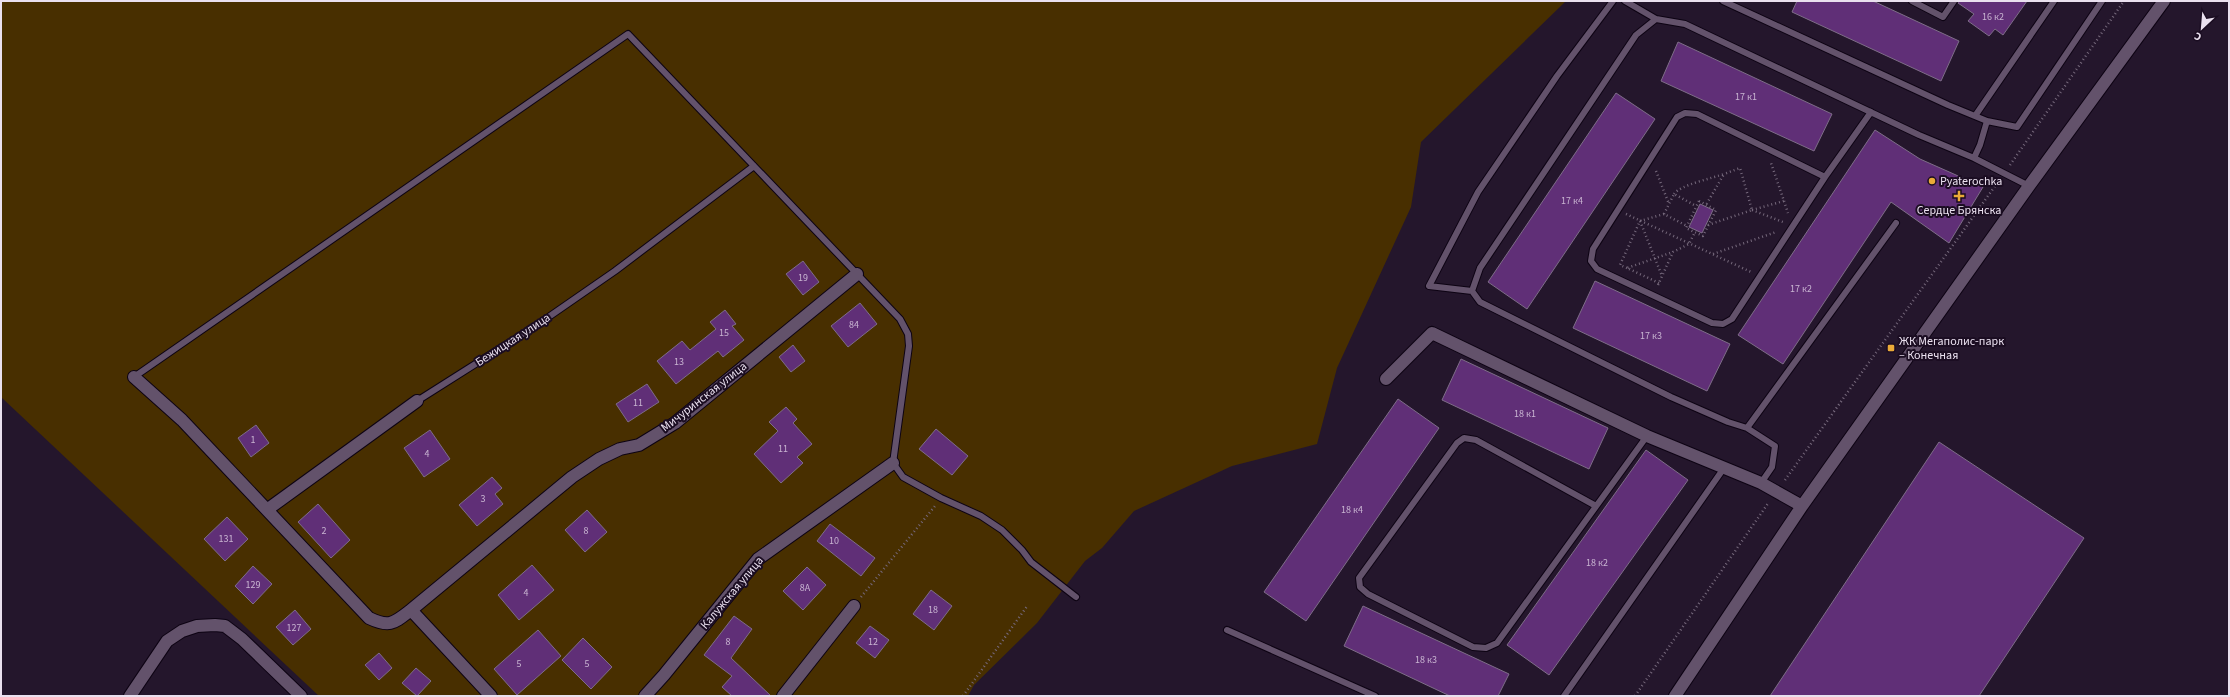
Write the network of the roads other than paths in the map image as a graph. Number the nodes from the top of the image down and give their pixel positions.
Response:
1 (1613, 1) edge
2 (1625, 1) edge
3 (1723, 1) edge
4 (1912, 1) edge
5 (1954, 1) edge
6 (2054, 1) edge
7 (2102, 1) edge
8 (2164, 1) edge
9 (1656, 19) junction
10 (1871, 112) junction
11 (1974, 116) junction
12 (1987, 121) junction
13 (1974, 158) junction
14 (754, 166) junction
15 (1825, 177) junction
16 (2029, 186) junction
17 (1896, 223) dead end
18 (857, 274) junction
19 (1472, 291) junction
20 (134, 377) joint
21 (1386, 379) dead end
22 (417, 401) joint
23 (1747, 428) junction
24 (1647, 436) junction
25 (893, 463) junction
26 (1724, 468) junction
27 (1760, 483) junction
28 (1596, 506) junction
29 (1802, 506) junction
30 (268, 509) junction
31 (1076, 597) dead end
32 (854, 606) road end
33 (411, 610) junction
34 (1227, 630) dead end
35 (130, 696) edge
36 (301, 696) edge
37 (491, 696) edge
38 (645, 696) edge
39 (783, 696) edge
40 (1375, 696) edge
41 (1564, 696) edge
42 (1675, 696) edge

1 - 19 lane
2 - 9 lane
3 - 11 lane
4 - 5 lane
6 - 11 lane
7 - 12 lane
8 - 16 street
9 - 10 lane
9 - 19 lane
10 - 13 lane
10 - 15 lane
11 - 12 lane
12 - 13 lane
13 - 16 lane
14 - 18 lane
14 - 20 lane
14 - 22 lane, Бежицкая улица
15 - 15 lane
16 - 29 street
17 - 23 lane
18 - 25 lane
18 - 33 street, Мичуринская улица
19 - 23 lane
20 - 30 street, Мичуринская улица
21 - 24 street
22 - 30 street, Бежицкая улица
23 - 27 lane
24 - 26 street
24 - 28 lane
25 - 31 lane
25 - 38 street, Калужская улица
26 - 27 street
26 - 41 lane
27 - 29 street
28 - 28 lane
29 - 42 street
30 - 33 street, Мичуринская улица
32 - 39 street
33 - 37 street
34 - 40 lane
35 - 36 street

